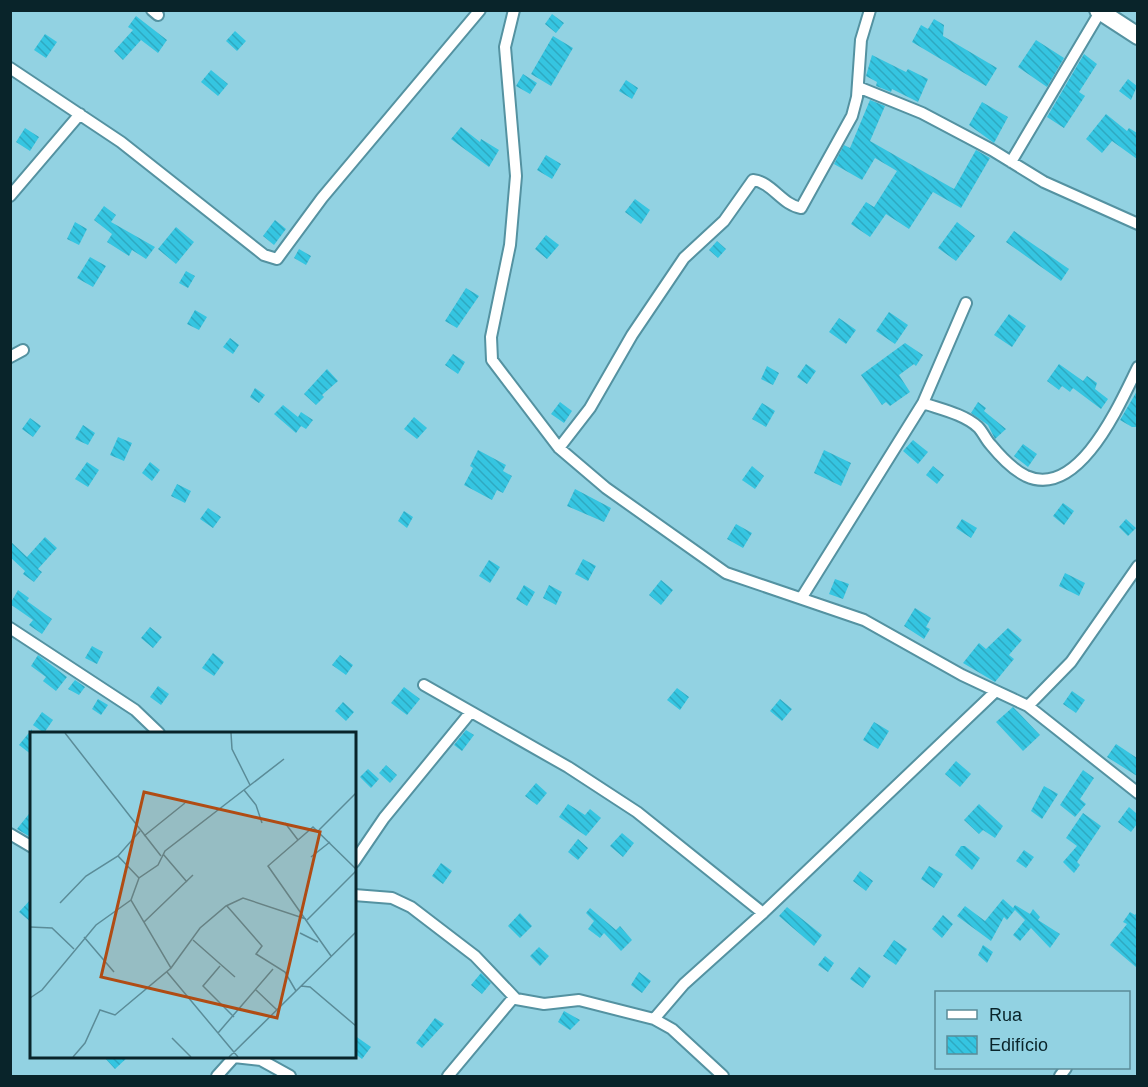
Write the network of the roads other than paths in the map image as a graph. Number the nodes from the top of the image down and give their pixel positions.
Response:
1 (480, 10) edge
2 (514, 10) edge
3 (870, 10) edge
4 (1099, 11) edge
5 (1137, 36) edge
6 (10, 68) edge
7 (858, 87) junction
8 (81, 114) junction
9 (1011, 162) junction
10 (10, 196) edge
11 (1137, 224) edge
12 (966, 303) dead end
13 (23, 350) dead end
14 (10, 357) edge
15 (1137, 367) edge
16 (923, 403) junction
17 (559, 448) junction
18 (1137, 566) edge
19 (802, 597) junction
20 (10, 628) edge
21 (424, 685) dead end
22 (996, 691) junction
23 (1028, 706) junction
24 (470, 713) junction
25 (158, 732) edge
26 (1137, 794) edge
27 (10, 834) edge
28 (30, 846) edge
29 (356, 859) edge
30 (356, 896) edge
31 (763, 913) junction
32 (514, 997) junction
33 (654, 1019) junction
34 (234, 1057) edge
35 (242, 1057) edge
36 (269, 1060) edge
37 (217, 1077) edge
38 (290, 1077) edge
39 (448, 1077) edge
40 (723, 1077) edge

1 - 8 street
2 - 17 street
3 - 7 street
4 - 5 main road
4 - 9 street
6 - 8 street
7 - 9 street
7 - 17 street
8 - 10 street
9 - 11 street
12 - 16 street
13 - 14 street
15 - 16 street
16 - 19 street
17 - 19 street
18 - 23 street
19 - 22 street
20 - 25 street
21 - 24 street
22 - 23 street
22 - 31 street
23 - 26 street
24 - 29 street
24 - 31 street
27 - 28 street
30 - 32 street
31 - 33 street
32 - 33 street
32 - 39 street
33 - 40 street
34 - 37 street
35 - 36 street
36 - 38 street

